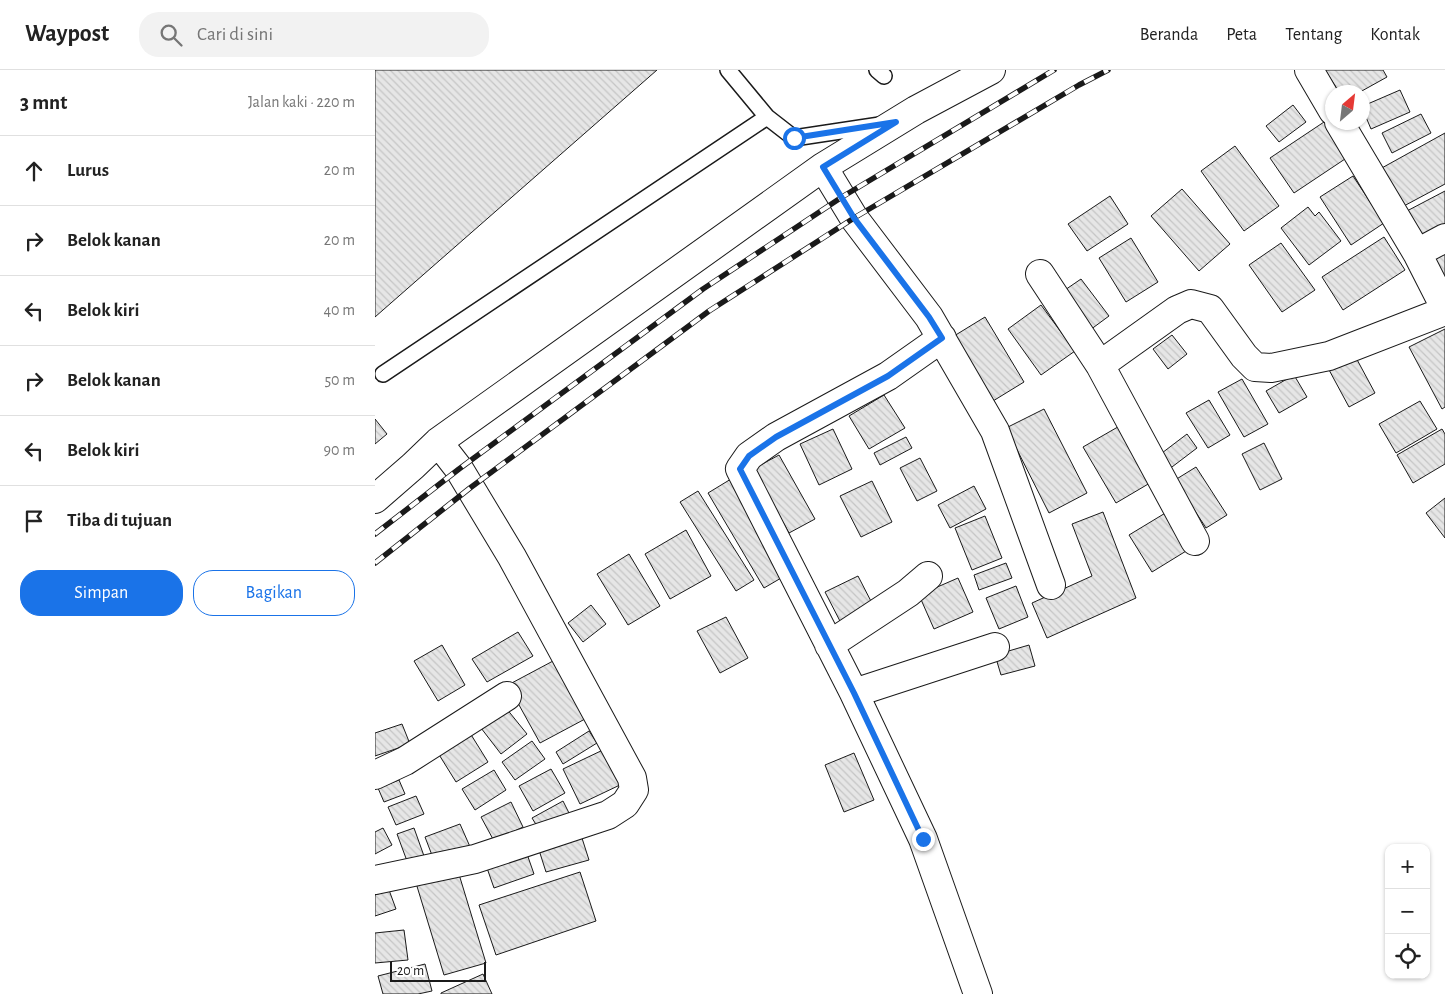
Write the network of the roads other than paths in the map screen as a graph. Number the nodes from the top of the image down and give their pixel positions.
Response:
1 (729, 70) edge
2 (991, 70) edge
3 (1309, 70) edge
4 (1325, 97) edge
5 (767, 117) junction
6 (896, 122) junction
7 (1344, 130) edge
8 (823, 167) junction
9 (1445, 238) edge
10 (1417, 253) junction
11 (1041, 274) dead end
12 (1445, 309) edge
13 (942, 338) junction
14 (1100, 365) junction
15 (383, 374) dead end
16 (438, 442) junction
17 (375, 499) edge
18 (1195, 541) dead end
19 (929, 576) dead end
20 (1051, 585) dead end
21 (829, 645) junction
22 (995, 647) dead end
23 (854, 693) junction
24 (507, 696) dead end
25 (375, 775) edge
26 (375, 880) edge
27 (978, 994) edge

1 - 5 lane
2 - 6 street
3 - 4 street
5 - 6 lane
5 - 15 lane
6 - 8 street
7 - 10 street
8 - 13 street
8 - 16 street
9 - 10 street
10 - 12 street
11 - 14 street
12 - 14 street
13 - 20 street
13 - 21 street
14 - 18 street
16 - 17 street
16 - 26 street
19 - 21 street
21 - 23 street
22 - 23 street
23 - 27 street
24 - 25 street

